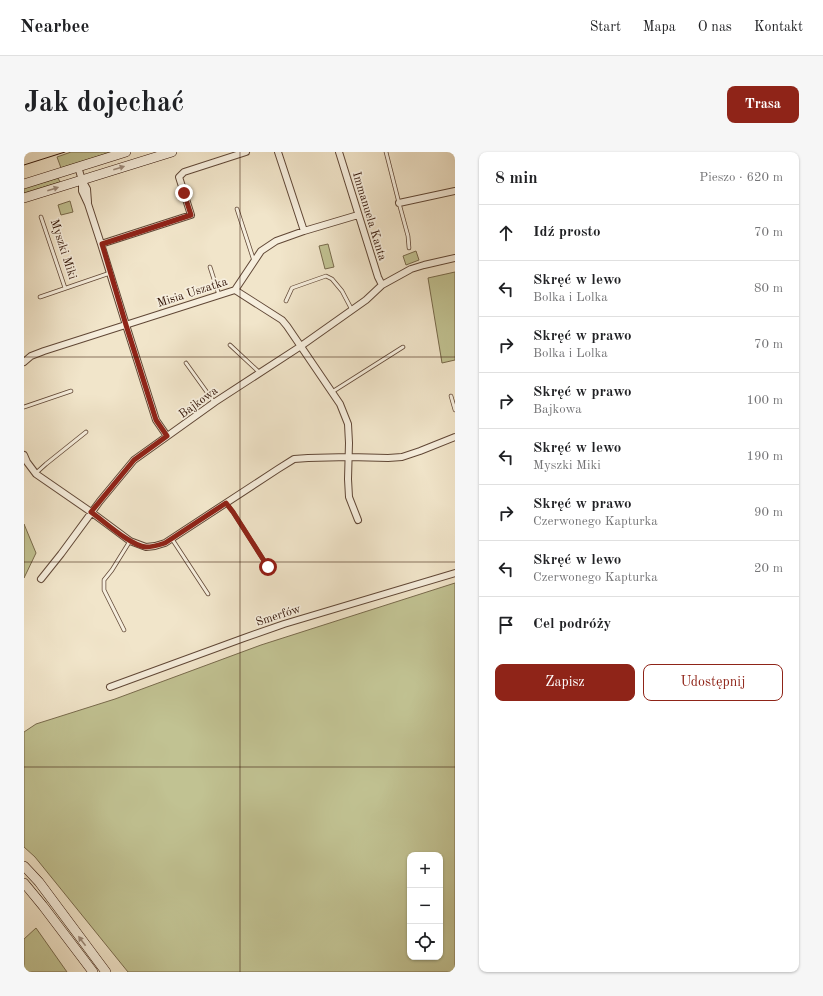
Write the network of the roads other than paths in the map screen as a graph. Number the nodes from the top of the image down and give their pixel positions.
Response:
1 (126, 152) edge
2 (172, 152) edge
3 (246, 152) edge
4 (278, 152) edge
5 (339, 152) edge
6 (386, 152) edge
7 (78, 167) junction
8 (82, 180) junction
9 (24, 184) edge
10 (455, 191) edge
11 (24, 198) edge
12 (399, 203) junction
13 (237, 209) dead end
14 (358, 215) junction
15 (41, 217) dead end
16 (304, 231) junction
17 (102, 244) junction
18 (409, 248) dead end
19 (455, 258) edge
20 (254, 261) junction
21 (210, 267) dead end
22 (110, 273) junction
23 (382, 285) junction
24 (65, 288) junction
25 (234, 290) junction
26 (219, 296) junction
27 (40, 297) dead end
28 (286, 301) dead end
29 (352, 310) junction
30 (126, 325) junction
31 (230, 344) dead end
32 (301, 346) junction
33 (403, 347) dead end
34 (24, 362) edge
35 (186, 362) dead end
36 (260, 373) junction
37 (72, 391) dead end
38 (332, 392) junction
39 (451, 396) dead end
40 (215, 402) junction
41 (24, 407) edge
42 (455, 410) edge
43 (86, 432) dead end
44 (167, 436) junction
45 (455, 437) edge
46 (24, 455) edge
47 (349, 457) junction
48 (36, 474) junction
49 (226, 503) junction
50 (91, 512) junction
51 (358, 520) dead end
52 (172, 539) junction
53 (130, 542) junction
54 (268, 567) dead end
55 (455, 573) edge
56 (41, 579) dead end
57 (208, 594) dead end
58 (124, 630) dead end
59 (110, 687) dead end
60 (24, 866) edge
61 (24, 883) edge
62 (93, 972) edge
63 (106, 972) edge

1 - 7 main road
8 -> 2 main road
3 - 17 street
4 - 16 street
5 - 14 street, Immanuela Kanta
6 - 12 lane
7 - 8 street
7 - 9 main road
11 -> 8 main road
8 - 17 street
10 - 12 street
12 - 18 lane
13 - 20 lane
14 - 16 street, Misia Uszatka
14 - 23 street, Immanuela Kanta
15 - 24 lane, Myszki Miki
16 - 20 street, Misia Uszatka
17 - 22 street
19 - 23 street, Bajkowa
20 - 25 street, Misia Uszatka
21 - 26 lane
22 - 24 lane
22 - 30 street
23 - 29 street, Bajkowa
24 - 27 lane
25 - 26 street, Misia Uszatka
25 - 32 street
26 - 30 street, Misia Uszatka
28 - 29 lane
29 - 32 street, Bajkowa
30 - 34 street, Misia Uszatka
30 - 44 street
31 - 36 lane
32 - 36 street, Bajkowa
32 - 38 street
33 - 38 lane
35 - 40 lane
36 - 40 street, Bajkowa
37 - 41 lane
38 - 47 street
39 - 42 lane
40 - 44 street, Bajkowa
43 - 48 lane
44 - 50 street, Bajkowa
45 - 47 street
46 - 48 street
47 - 49 street
47 - 51 street
48 - 50 street
49 - 52 street
49 - 54 lane
50 - 53 street
50 - 56 street, Bajkowa
52 - 53 street
52 - 57 lane
53 - 58 lane
55 - 59 street, Smerfów
63 -> 60 main road
61 - 62 main road

